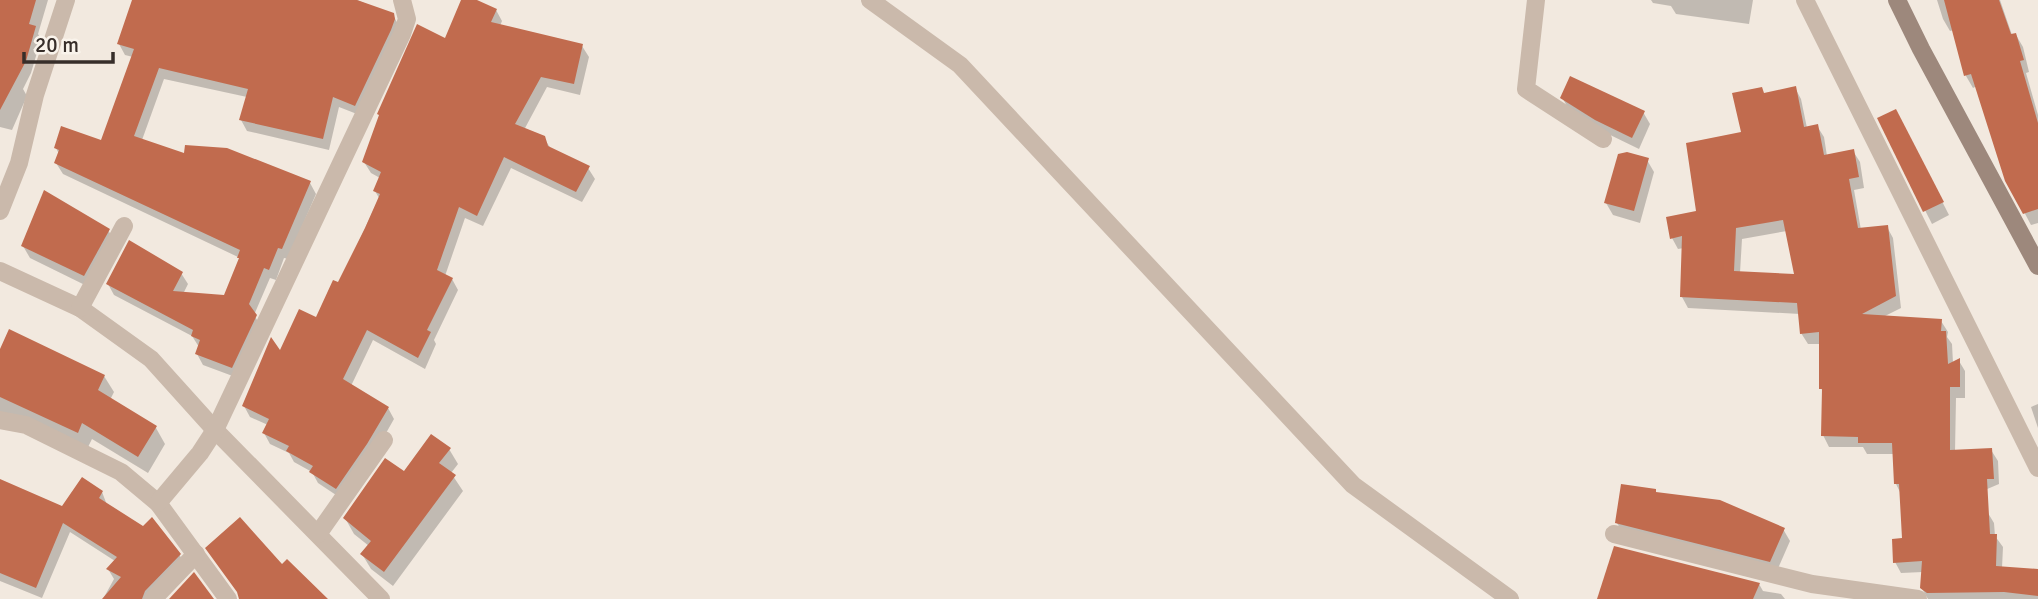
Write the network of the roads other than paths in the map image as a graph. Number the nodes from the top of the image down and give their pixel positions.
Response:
1 (66, 0) edge
2 (403, 0) edge
3 (870, 0) edge
4 (1536, 0) edge
5 (1806, 0) edge
6 (1897, 0) edge
7 (1603, 139) dead end
8 (0, 211) edge
9 (124, 226) dead end
10 (2038, 265) edge
11 (0, 271) edge
12 (80, 308) junction
13 (0, 420) edge
14 (215, 430) junction
15 (384, 440) dead end
16 (2038, 468) edge
17 (158, 503) junction
18 (318, 534) junction
19 (1614, 534) dead end
20 (195, 554) junction
21 (153, 599) edge
22 (228, 599) edge
23 (381, 599) edge
24 (1510, 599) edge
25 (1918, 599) edge

1 - 8 street
2 - 14 street
3 - 24 street
4 - 7 street
5 - 16 street
6 - 10 street
9 - 12 street
11 - 12 street
12 - 14 street
13 - 17 street
14 - 17 street
14 - 18 street
15 - 18 street
17 - 20 street
18 - 23 street
19 - 25 street
20 - 21 street
20 - 22 street

